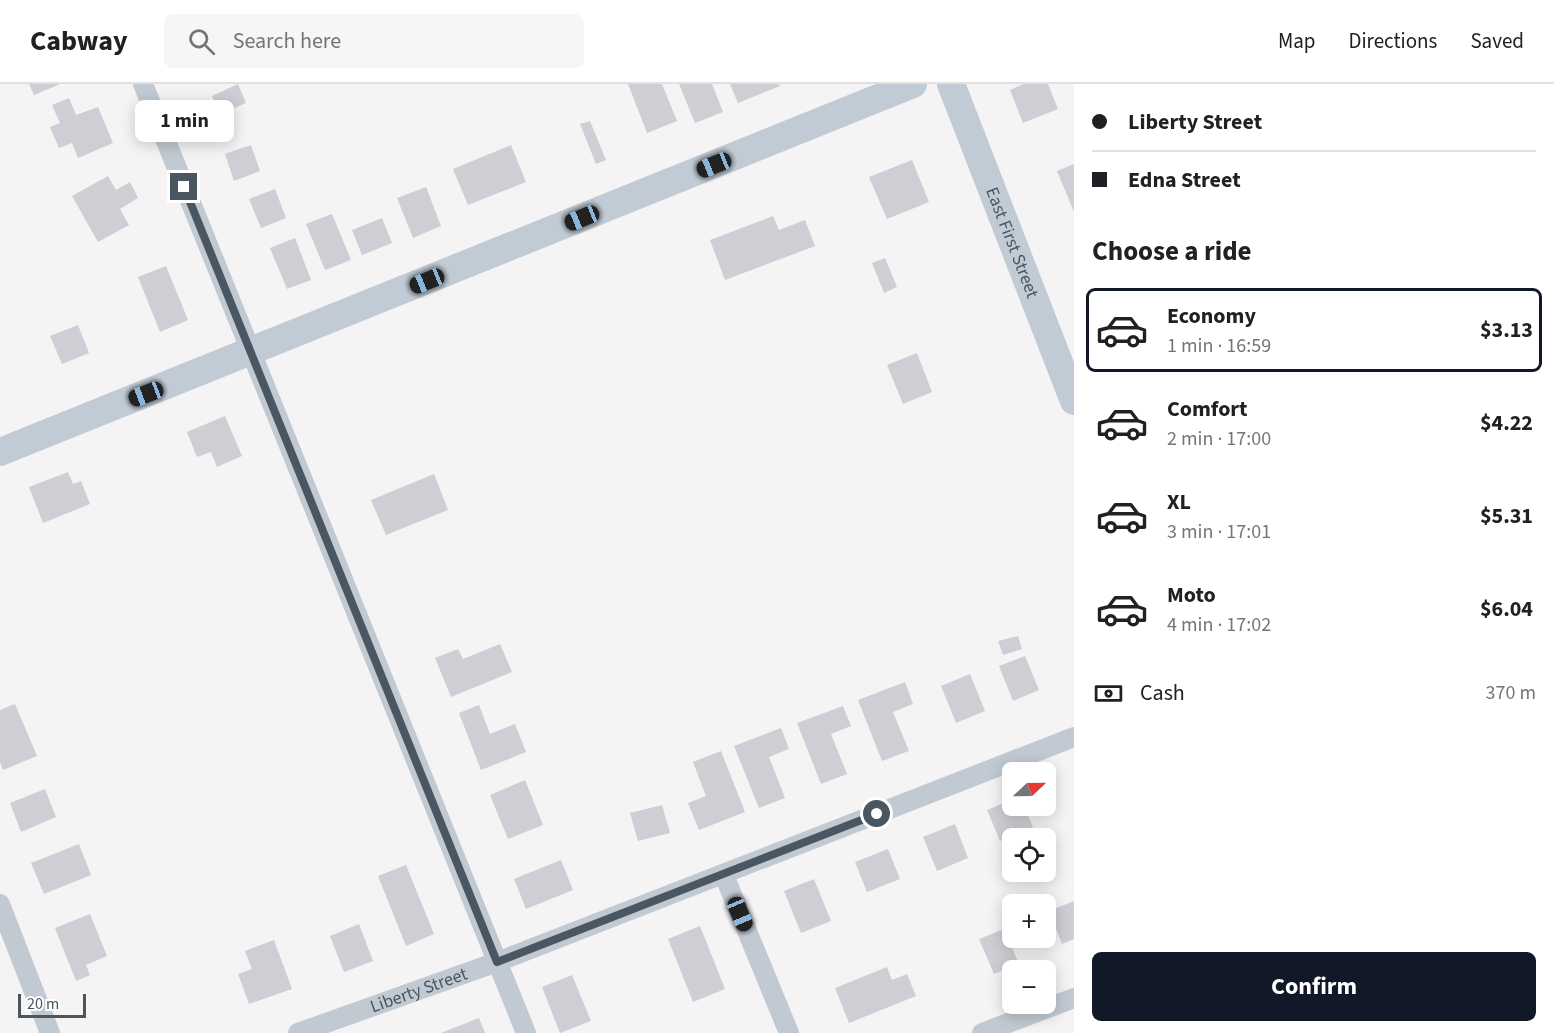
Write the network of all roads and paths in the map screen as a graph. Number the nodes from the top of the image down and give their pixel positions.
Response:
1 (143, 84) edge
2 (913, 84) edge
3 (951, 84) edge
4 (251, 353) junction
5 (1074, 401) edge
6 (0, 452) edge
7 (1074, 737) edge
8 (724, 875) junction
9 (0, 904) edge
10 (497, 962) junction
11 (1074, 998) edge
12 (50, 1033) edge
13 (298, 1033) edge
14 (526, 1033) edge
15 (789, 1033) edge
16 (982, 1033) edge

1 - 4 street
2 - 4 street
3 - 5 street, East First Street
4 - 6 street
4 - 10 street
7 - 8 street, Liberty Street
8 - 10 street, Liberty Street
8 - 15 street
9 - 12 street
10 - 13 street, Liberty Street
10 - 14 street
11 - 16 street

